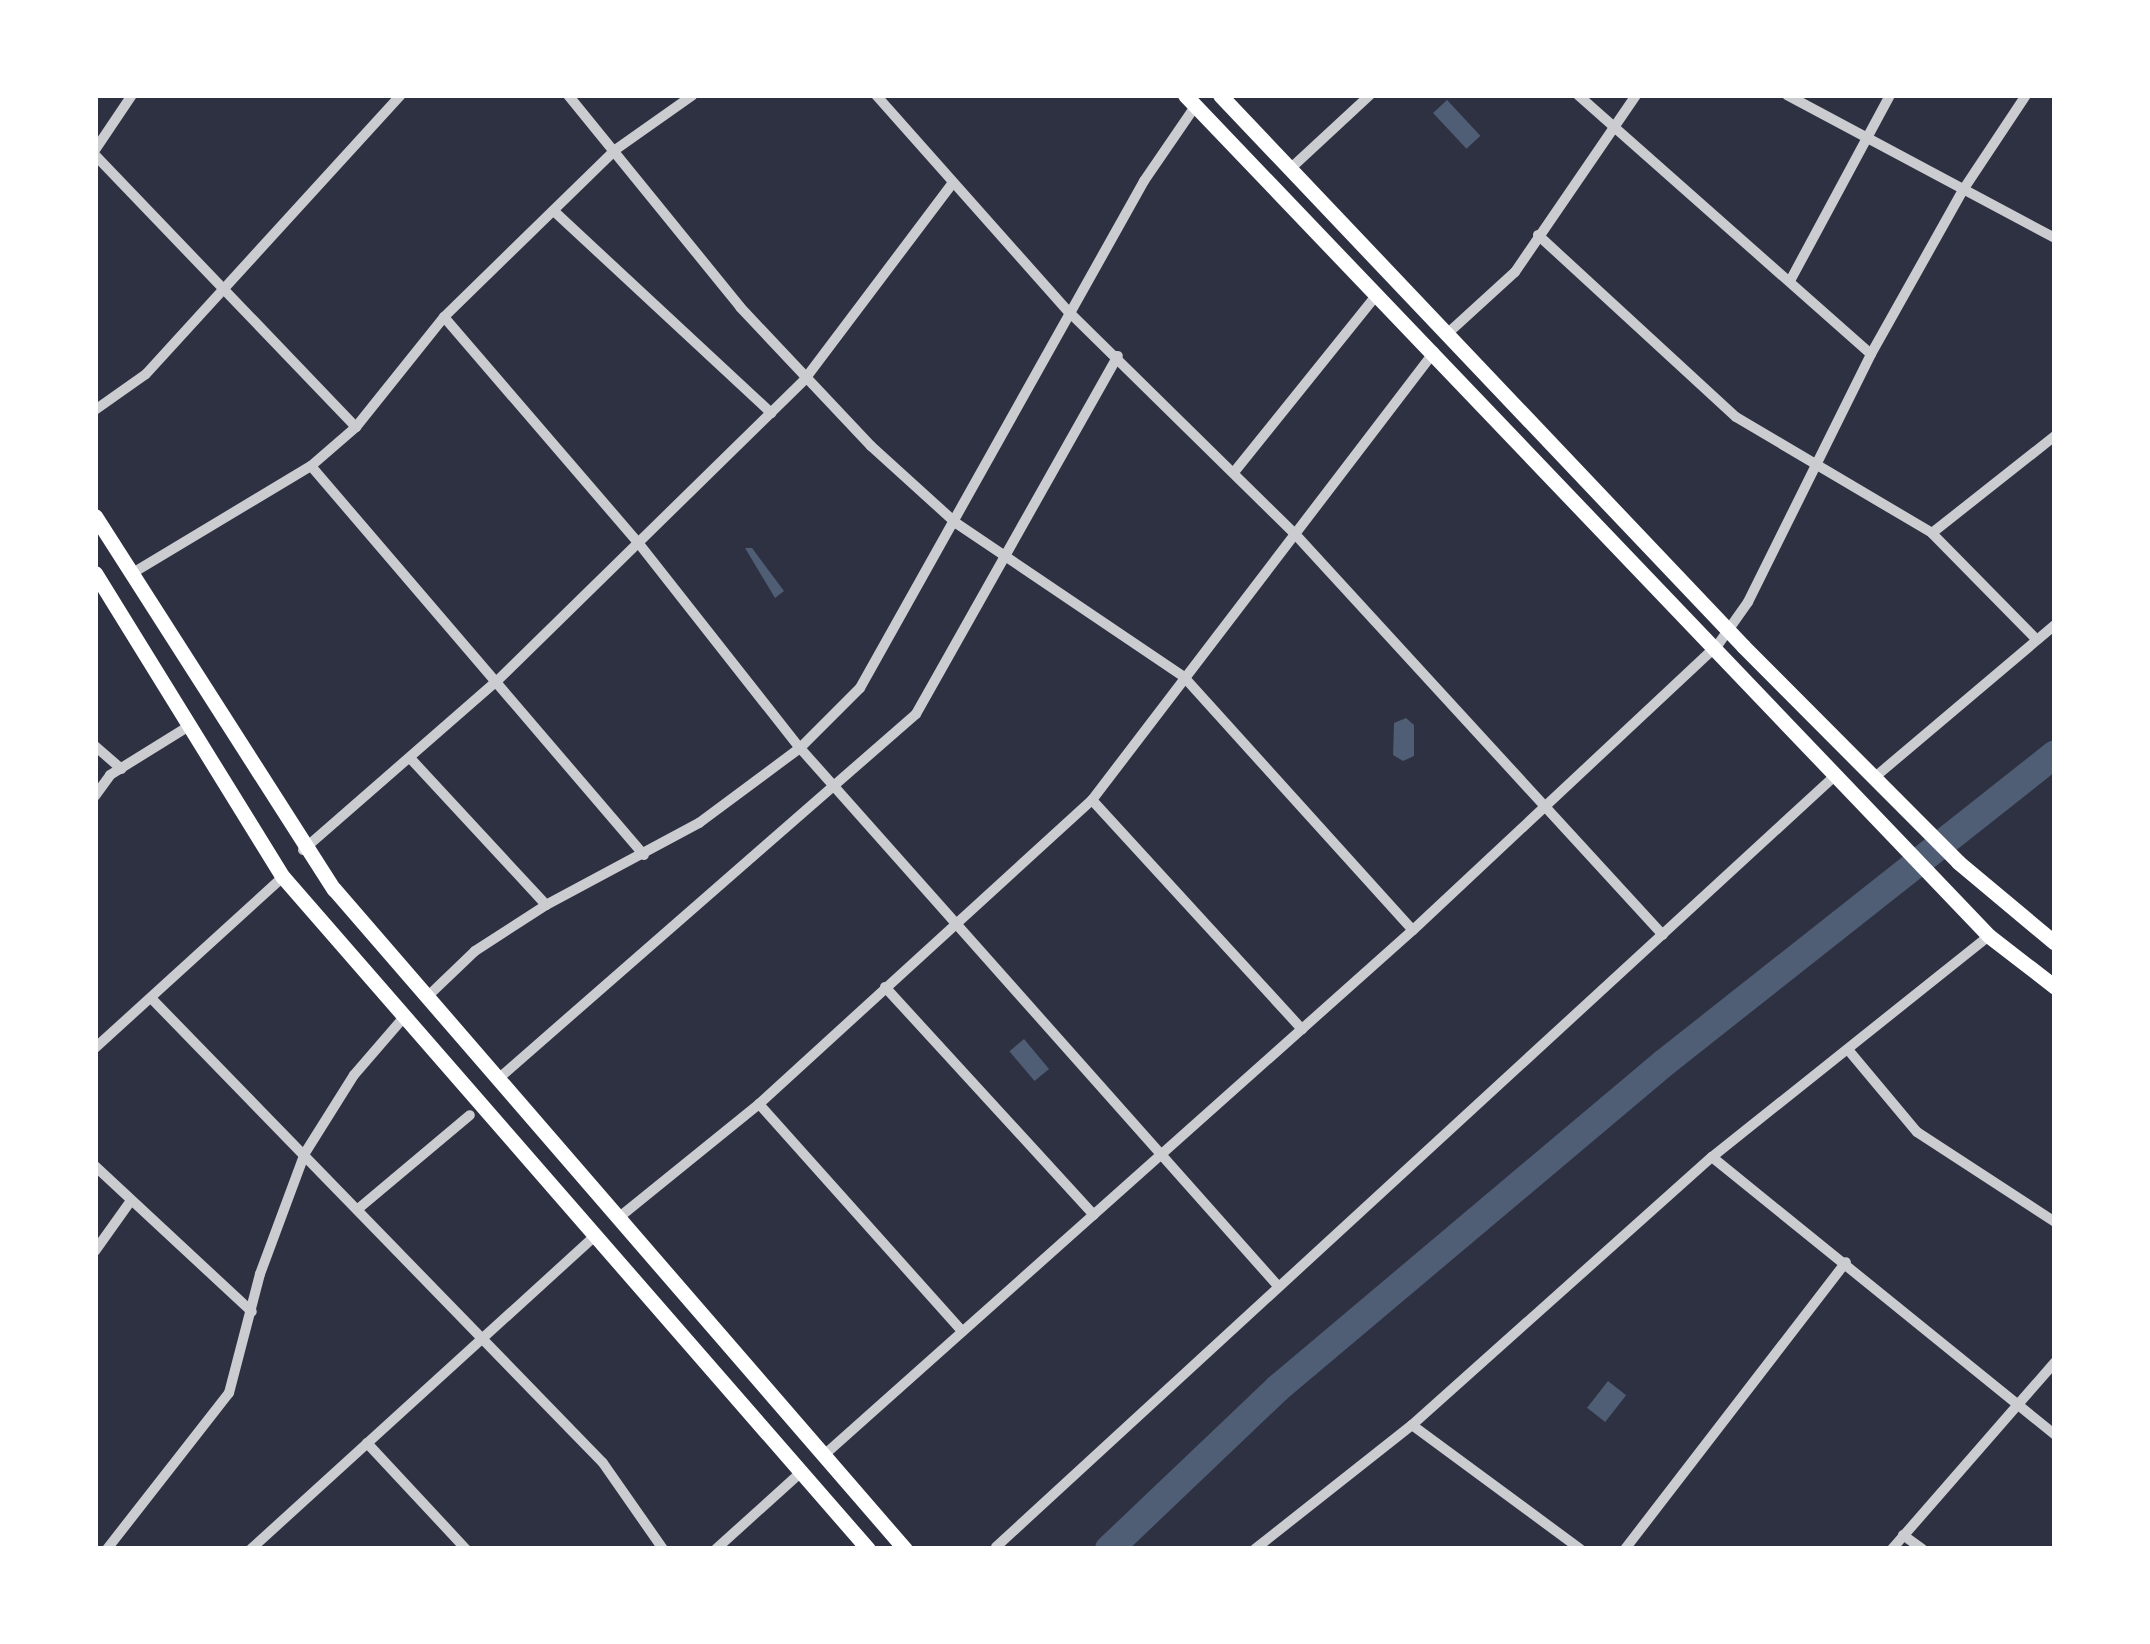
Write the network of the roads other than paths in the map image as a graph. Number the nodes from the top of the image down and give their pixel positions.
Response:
1 (132, 95) edge
2 (402, 95) edge
3 (568, 95) edge
4 (694, 95) edge
5 (876, 95) edge
6 (1220, 95) edge
7 (1370, 95) edge
8 (1578, 95) edge
9 (1636, 95) edge
10 (1787, 95) edge
11 (1890, 95) edge
12 (2026, 95) edge
13 (1190, 100) edge
14 (1616, 131) junction
15 (1866, 136) junction
16 (615, 150) junction
17 (95, 152) edge
18 (1290, 169) junction
19 (952, 184) junction
20 (1963, 190) junction
21 (556, 213) junction
22 (1538, 235) junction
23 (2055, 238) edge
24 (1790, 281) junction
25 (228, 289) junction
26 (1378, 293) junction
27 (1069, 312) junction
28 (444, 317) junction
29 (1446, 334) junction
30 (1434, 352) junction
31 (1871, 354) junction
32 (1118, 356) junction
33 (805, 379) junction
34 (95, 410) edge
35 (771, 413) junction
36 (356, 427) junction
37 (2055, 436) edge
38 (311, 466) junction
39 (1819, 466) junction
40 (1235, 472) junction
41 (95, 516) edge
42 (956, 522) junction
43 (1932, 533) junction
44 (1295, 534) junction
45 (640, 545) junction
46 (1010, 554) junction
47 (95, 574) edge
48 (131, 574) junction
49 (2055, 625) edge
50 (1730, 631) junction
51 (2036, 640) junction
52 (1716, 646) junction
53 (1184, 678) junction
54 (497, 681) junction
55 (189, 726) junction
56 (95, 746) edge
57 (800, 748) junction
58 (411, 759) junction
59 (120, 768) junction
60 (1838, 774) junction
61 (1875, 777) junction
62 (837, 787) junction
63 (95, 796) edge
64 (1092, 800) junction
65 (1548, 806) junction
66 (303, 850) junction
67 (644, 855) junction
68 (283, 877) junction
69 (546, 905) junction
70 (957, 920) junction
71 (1412, 930) junction
72 (1663, 934) junction
73 (1989, 936) junction
74 (2055, 943) edge
75 (2055, 986) edge
76 (885, 987) junction
77 (427, 997) junction
78 (151, 998) junction
79 (405, 1016) junction
80 (1302, 1029) junction
81 (95, 1048) edge
82 (1850, 1052) junction
83 (498, 1078) junction
84 (759, 1104) junction
85 (470, 1115) dead end
86 (1163, 1152) junction
87 (305, 1154) junction
88 (1712, 1156) junction
89 (95, 1166) edge
90 (130, 1202) junction
91 (358, 1209) junction
92 (1094, 1215) junction
93 (617, 1219) junction
94 (2055, 1222) edge
95 (593, 1238) junction
96 (95, 1252) edge
97 (1846, 1262) junction
98 (1278, 1286) junction
99 (252, 1312) junction
100 (962, 1331) junction
101 (482, 1340) junction
102 (2055, 1362) edge
103 (2018, 1409) junction
104 (1412, 1425) junction
105 (2055, 1435) edge
106 (367, 1443) junction
107 (823, 1456) junction
108 (800, 1473) junction
109 (1903, 1535) junction
110 (996, 1548) edge
111 (107, 1549) edge
112 (250, 1549) edge
113 (466, 1549) edge
114 (663, 1549) edge
115 (716, 1549) edge
116 (868, 1549) edge
117 (906, 1549) edge
118 (1255, 1549) edge
119 (1580, 1549) edge
120 (1624, 1549) edge
121 (1892, 1549) edge
122 (1922, 1549) edge

1 - 17 street
2 - 25 street
3 - 16 street
4 - 16 street
5 - 19 street
6 - 18 main road
7 - 18 street
8 - 14 street
9 - 14 street
10 - 15 street
11 - 15 street
12 - 20 street
13 - 26 main road
13 - 27 street
14 - 22 street
14 - 24 street
15 - 20 street
15 - 24 street
16 - 21 street
16 - 33 street
17 - 25 street
18 - 29 main road
19 - 27 street
19 - 33 street
20 - 23 street
20 - 31 street
21 - 28 street
21 - 35 street
22 - 29 street
22 - 39 street
24 - 31 street
25 - 34 street
25 - 36 street
26 - 30 main road
26 - 40 street
27 - 32 street
27 - 42 street
28 - 36 street
28 - 45 street
29 - 50 main road
30 - 44 street
30 - 52 main road
31 - 39 street
32 - 40 street
32 - 46 street
33 - 35 street
33 - 42 street
35 - 45 street
36 - 38 street
37 - 43 street
38 - 48 street
38 - 54 street
39 - 43 street
39 - 50 street
40 - 44 street
41 - 48 main road
42 - 46 street
42 - 57 street
43 - 51 street
44 - 53 street
44 - 65 street
45 - 54 street
45 - 57 street
46 - 53 street
46 - 62 street
47 - 55 main road
48 - 66 main road
49 - 51 street
50 - 52 street
50 - 61 main road
51 - 61 street
52 - 60 main road
52 - 65 street
53 - 64 street
53 - 71 street
54 - 58 street
54 - 67 street
55 - 59 street
55 - 68 main road
56 - 59 street
57 - 62 street
57 - 67 street
58 - 66 street
58 - 69 street
59 - 63 street
60 - 72 street
60 - 73 main road
61 - 74 main road
62 - 70 street
62 - 83 street
64 - 70 street
64 - 80 street
65 - 71 street
65 - 72 street
66 - 77 main road
67 - 69 street
68 - 78 street
68 - 79 main road
69 - 77 street
70 - 76 street
70 - 86 street
71 - 80 street
72 - 98 street
73 - 75 main road
73 - 82 street
76 - 84 street
76 - 92 street
77 - 83 main road
78 - 81 street
78 - 87 street
79 - 87 street
79 - 95 main road
80 - 86 street
82 - 88 street
82 - 94 street
83 - 93 main road
84 - 93 street
84 - 100 street
85 - 91 street
86 - 92 street
86 - 98 street
87 - 91 street
87 - 99 street
88 - 97 street
88 - 104 street
89 - 90 street
90 - 96 street
90 - 99 street
91 - 101 street
92 - 100 street
93 - 107 main road
95 - 101 street
95 - 108 main road
97 - 103 street
97 - 120 street
98 - 110 street
99 - 111 street
100 - 107 street
101 - 106 street
101 - 114 street
102 - 103 street
103 - 105 street
103 - 109 street
104 - 118 street
104 - 119 street
106 - 112 street
106 - 113 street
107 - 117 main road
108 - 115 street
108 - 116 main road
109 - 121 street
109 - 122 street

